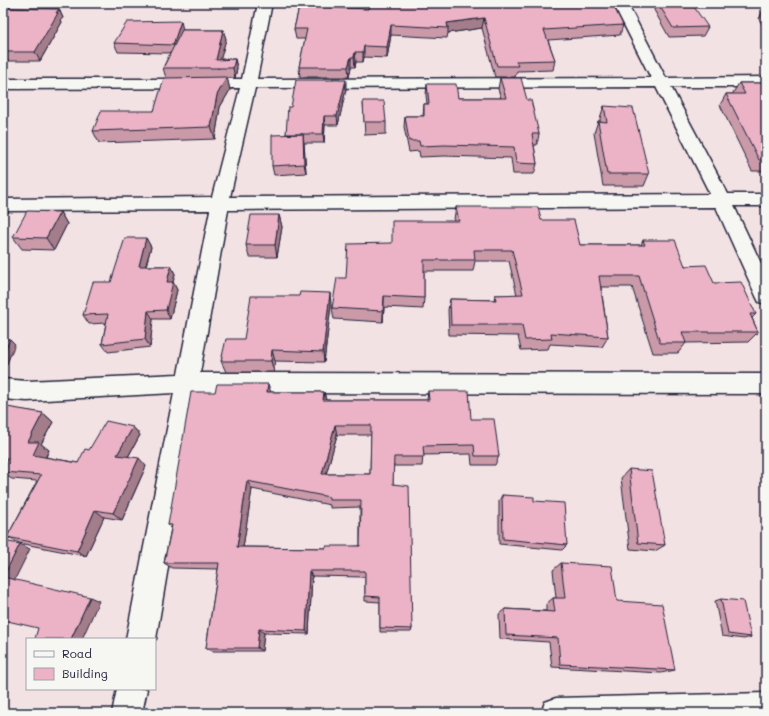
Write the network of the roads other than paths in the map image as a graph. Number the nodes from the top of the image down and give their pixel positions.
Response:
1 (265, 3) edge
2 (620, 3) edge
3 (249, 82) junction
4 (661, 82) junction
5 (766, 82) edge
6 (3, 84) edge
7 (722, 200) junction
8 (766, 200) edge
9 (220, 203) junction
10 (3, 206) edge
11 (766, 296) edge
12 (187, 384) junction
13 (766, 384) edge
14 (3, 388) edge
15 (141, 638) edge
16 (132, 690) edge
17 (766, 708) edge
18 (127, 713) edge
19 (556, 713) edge

1 - 3 street
2 - 4 street
3 - 4 street
3 - 6 street
3 - 9 street
4 - 5 street
4 - 7 street
7 - 8 street
7 - 9 street
7 - 11 street
9 - 10 street
9 - 12 street
12 - 13 street
12 - 14 street
12 - 15 street
16 - 18 street
17 - 19 street

